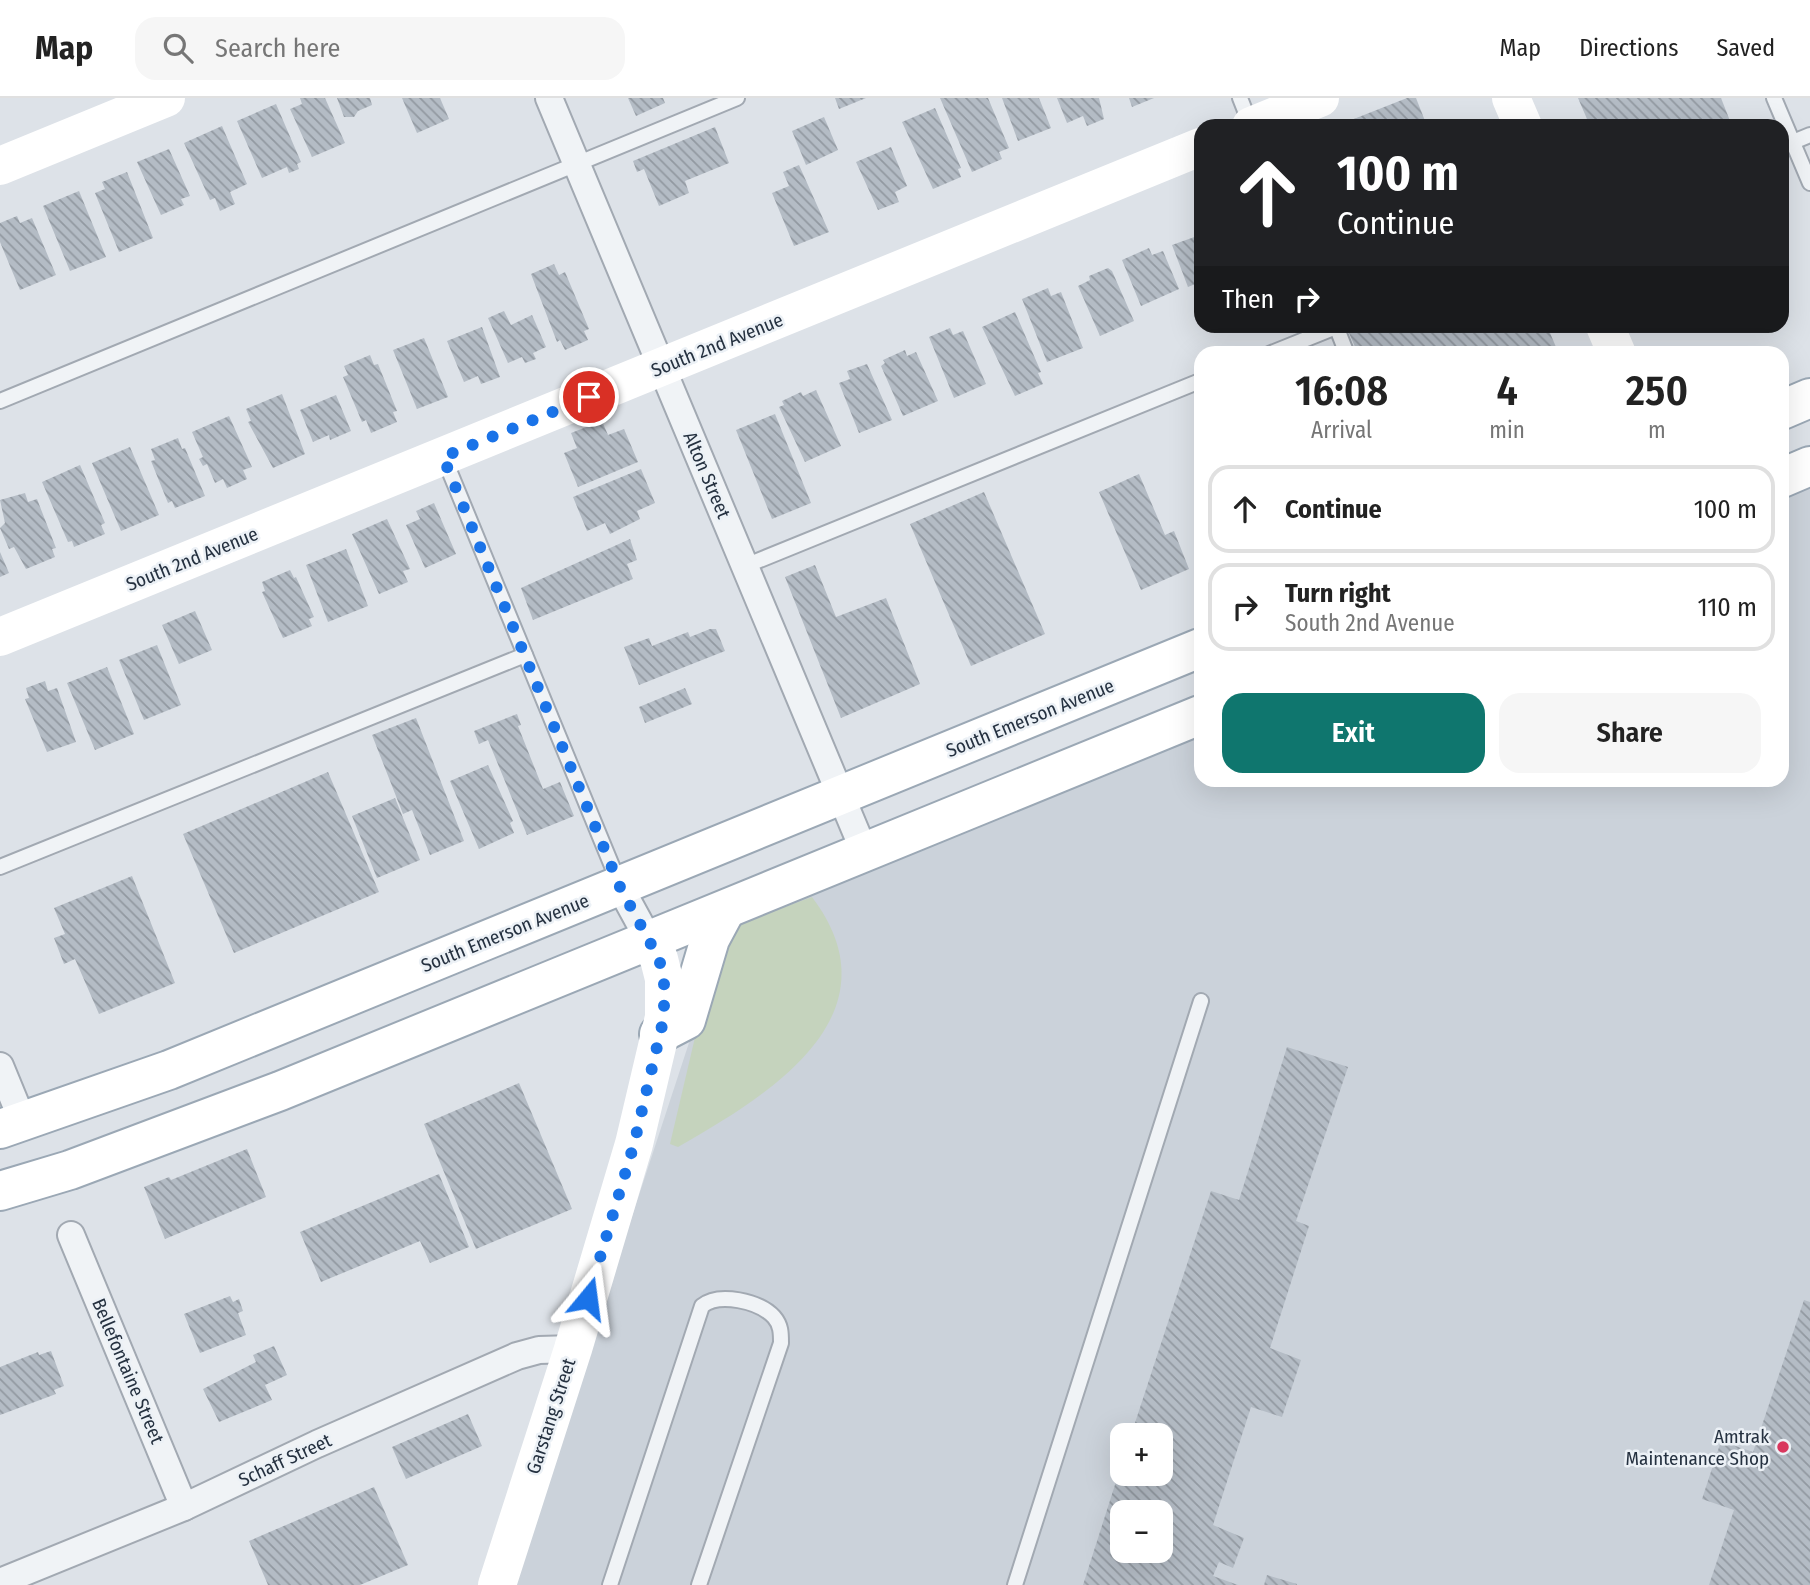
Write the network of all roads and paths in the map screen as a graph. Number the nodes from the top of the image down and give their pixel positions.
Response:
1 (166, 98) edge
2 (549, 98) edge
3 (737, 98) edge
4 (1240, 98) edge
5 (1320, 98) edge
6 (1511, 98) edge
7 (1774, 98) edge
8 (1248, 119) edge
9 (1268, 119) edge
10 (1520, 119) edge
11 (1781, 119) edge
12 (1789, 135) edge
13 (1810, 135) edge
14 (1789, 139) edge
15 (1194, 149) edge
16 (577, 164) junction
17 (0, 166) edge
18 (1810, 183) edge
19 (1319, 333) edge
20 (1288, 346) edge
21 (662, 368) junction
22 (1194, 383) edge
23 (1810, 398) edge
24 (0, 401) edge
25 (1789, 407) edge
26 (443, 457) junction
27 (1810, 466) edge
28 (1789, 475) edge
29 (744, 566) junction
30 (0, 637) edge
31 (1194, 650) edge
32 (525, 655) junction
33 (1194, 717) edge
34 (840, 796) junction
35 (864, 851) junction
36 (0, 867) edge
37 (620, 887) junction
38 (725, 911) junction
39 (650, 942) junction
40 (1201, 1002) dead end
41 (659, 1034) junction
42 (0, 1066) edge
43 (12, 1125) edge
44 (0, 1191) edge
45 (71, 1235) dead end
46 (573, 1349) junction
47 (184, 1507) junction
48 (0, 1582) edge
49 (497, 1585) edge
50 (610, 1585) edge
51 (699, 1585) edge
52 (1015, 1585) edge

1 - 17 main road
2 - 16 street, Alton Street
3 - 16 lane
4 - 8 lane
5 - 9 main road
6 - 10 main road
7 - 11 lane
12 - 13 lane
14 - 18 lane
15 - 21 main road, South 2nd Avenue
16 - 21 street, Alton Street
16 - 24 lane
19 - 20 lane
21 - 26 main road, South 2nd Avenue
21 - 29 street, Alton Street
22 - 29 lane
23 - 25 main road
26 - 30 main road, South 2nd Avenue
26 - 32 lane
27 - 28 main road
29 - 34 street, Alton Street
31 - 34 main road, South Emerson Avenue
32 - 36 lane
32 - 37 lane
33 - 35 main road
34 - 35 street, Alton Street
34 - 37 main road, South Emerson Avenue
35 - 38 main road
37 - 39 street, Garstang Street
37 - 43 main road, South Emerson Avenue
38 - 39 main road
38 - 41 main road
39 - 41 main road, Garstang Street
39 - 44 main road
40 - 52 lane
41 - 46 main road, Garstang Street
42 - 43 street
45 - 47 street, Bellefontaine Street
46 - 47 street, Schaff Street
46 - 49 main road, Garstang Street
47 - 48 street, Schaff Street
50 - 51 lane

